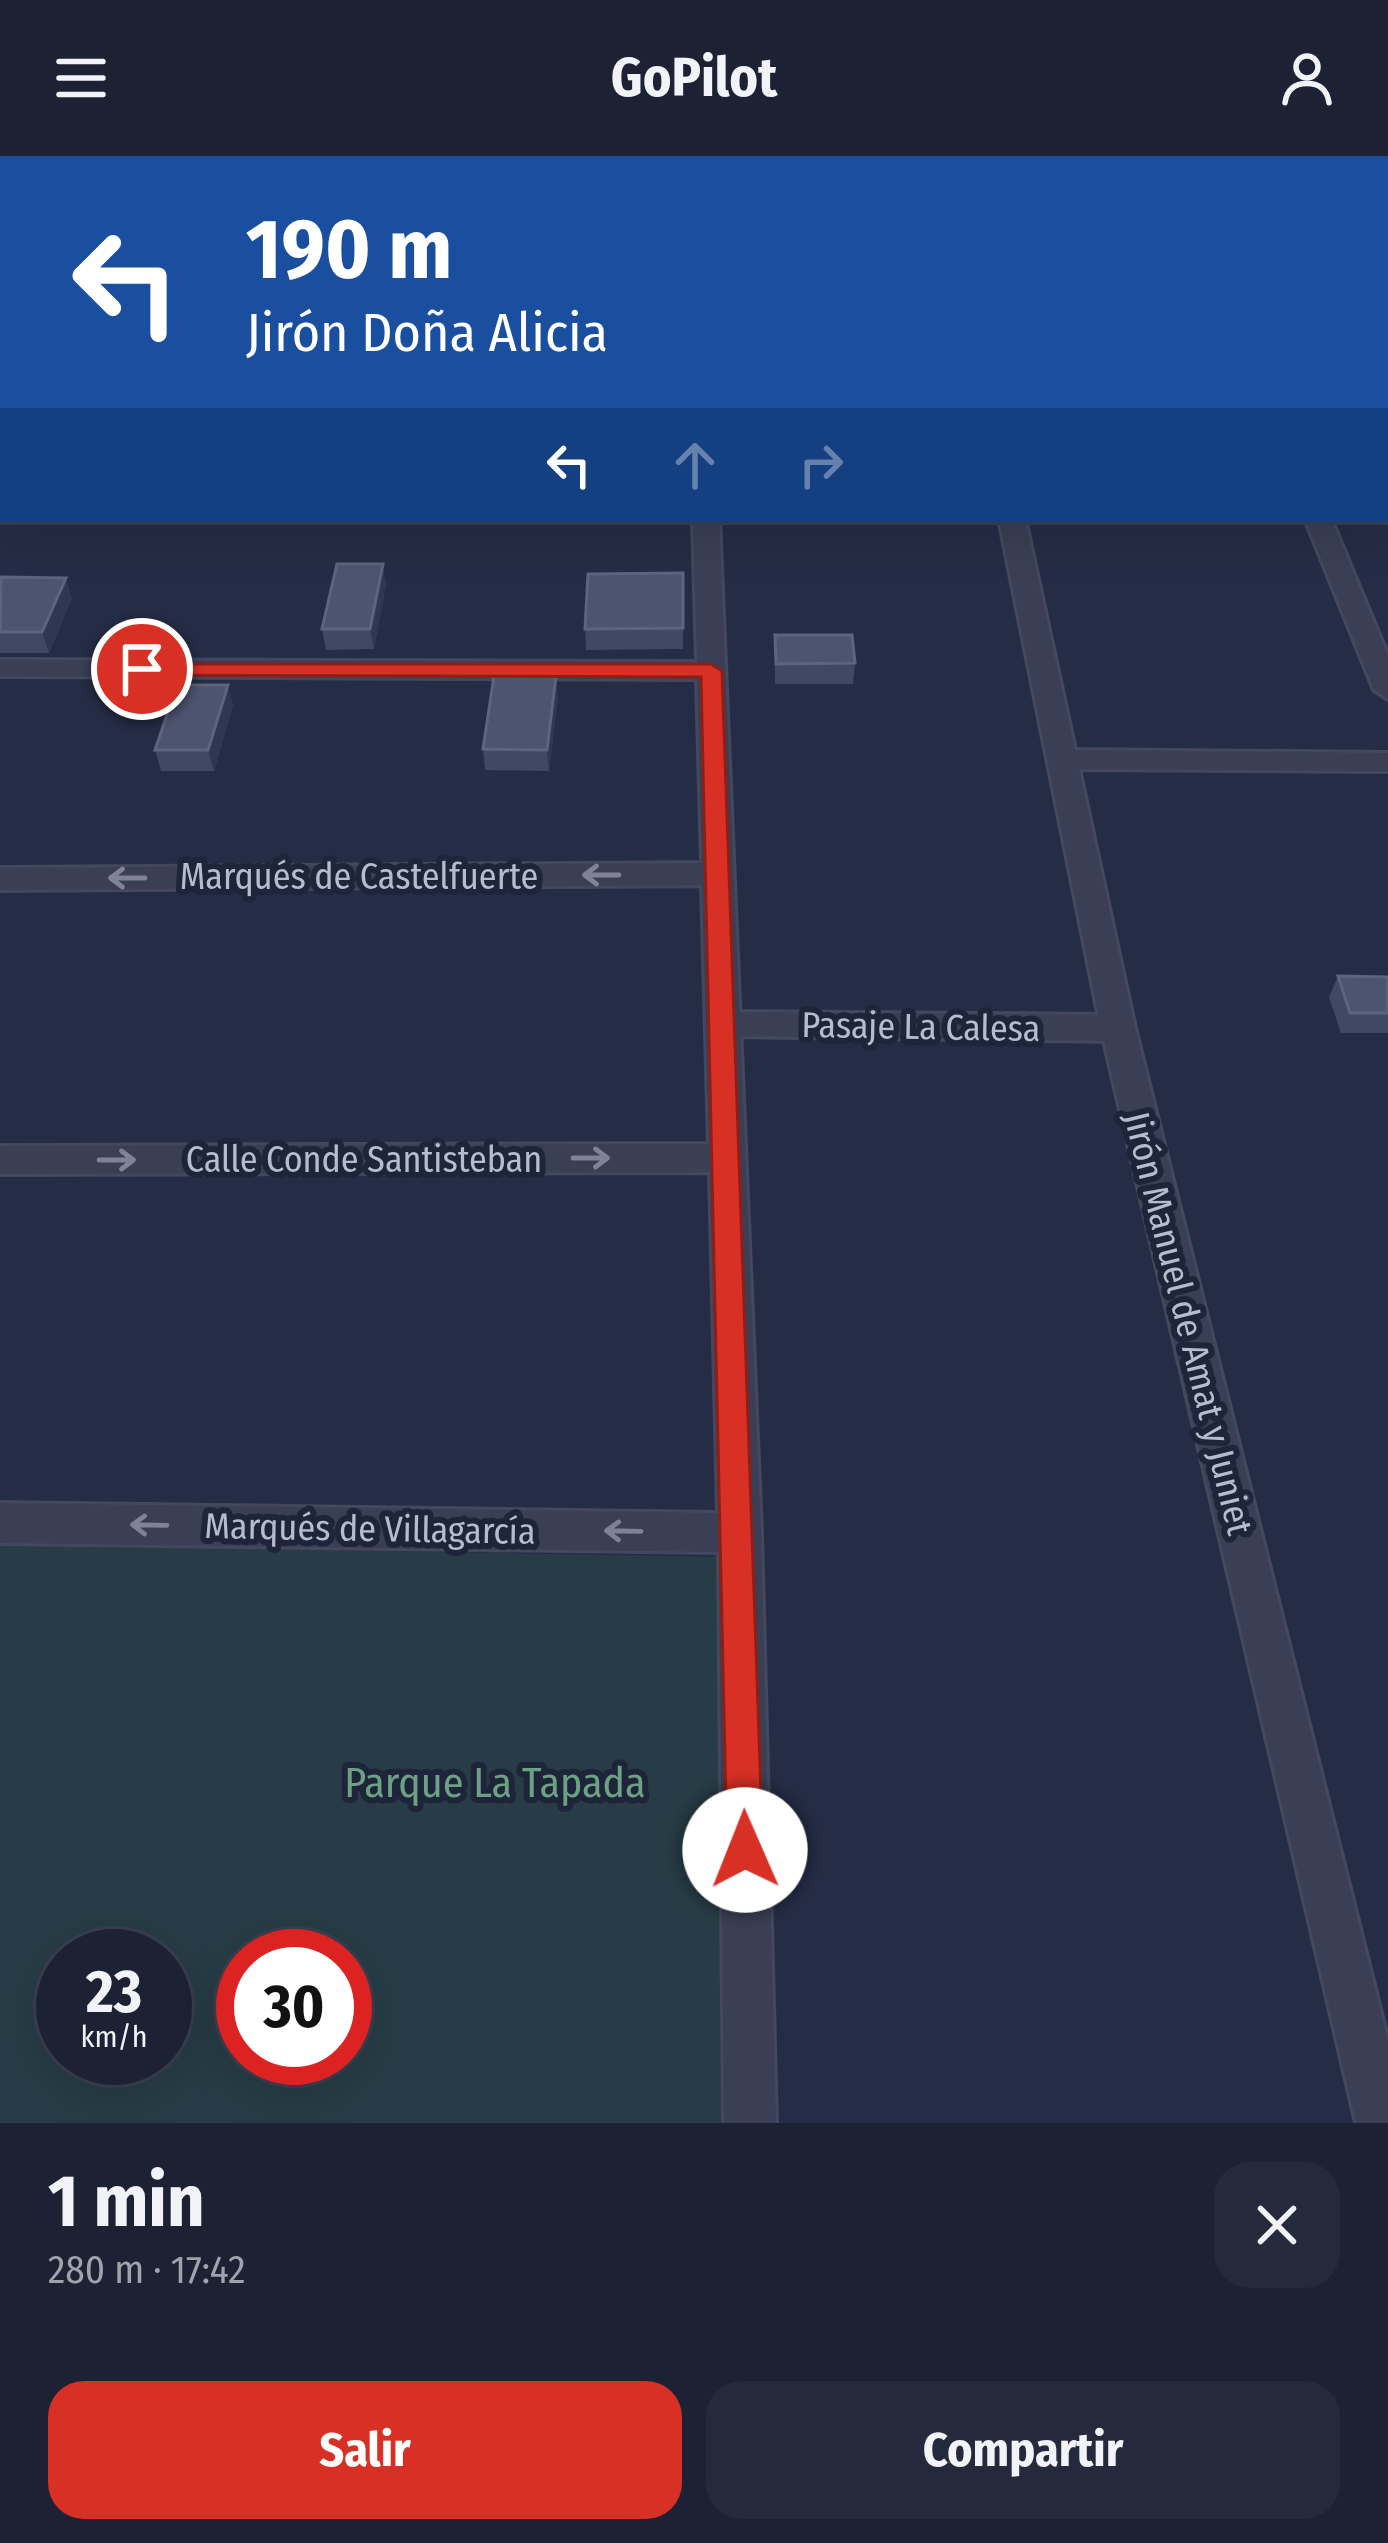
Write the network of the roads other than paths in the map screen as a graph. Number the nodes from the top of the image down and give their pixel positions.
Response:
1 (706, 522) edge
2 (1013, 522) edge
3 (1319, 522) edge
4 (0, 668) edge
5 (711, 671) junction
6 (1388, 690) edge
7 (1062, 759) junction
8 (1388, 761) edge
9 (718, 874) junction
10 (0, 879) edge
11 (723, 1024) junction
12 (1118, 1028) junction
13 (728, 1158) junction
14 (0, 1160) edge
15 (0, 1523) edge
16 (740, 1533) junction
17 (750, 2123) edge
18 (1382, 2123) edge

1 - 5 street
2 - 7 street, Jirón Manuel de Amat y Juniet
3 - 6 street
4 - 5 street
5 - 9 street
7 - 8 street
7 - 12 street, Jirón Manuel de Amat y Juniet
9 -> 10 street, Marqués de Castelfuerte
9 - 11 street
11 - 12 street, Pasaje La Calesa
11 - 13 street
12 - 18 street, Jirón Manuel de Amat y Juniet
14 -> 13 street, Calle Conde Santisteban
13 - 16 street
16 -> 15 street, Marqués de Villagarcía
16 - 17 street

